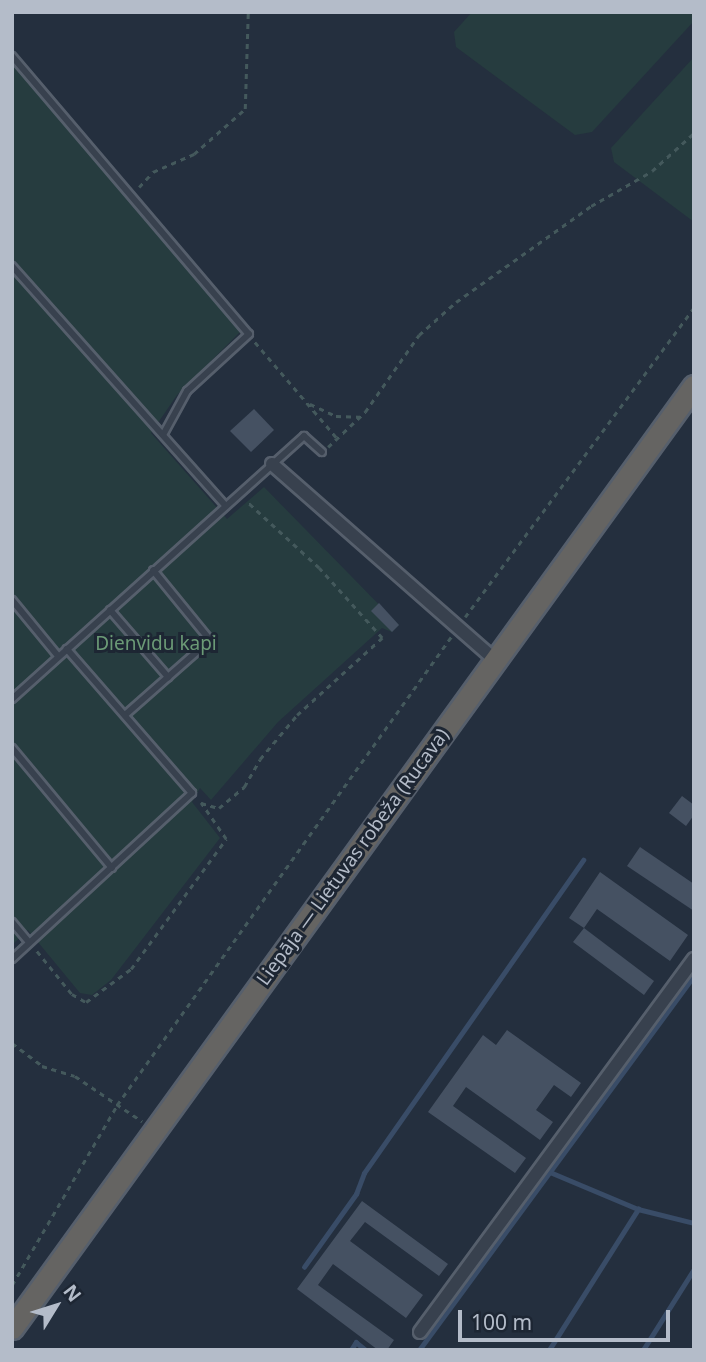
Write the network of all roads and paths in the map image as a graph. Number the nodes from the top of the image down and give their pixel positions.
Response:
1 (248, 12) edge
2 (12, 56) edge
3 (694, 133) edge
4 (131, 195) junction
5 (12, 266) edge
6 (694, 307) edge
7 (249, 334) junction
8 (694, 386) edge
9 (307, 402) junction
10 (359, 417) junction
11 (163, 435) junction
12 (337, 438) junction
13 (322, 452) joint
14 (272, 464) junction
15 (239, 494) junction
16 (225, 505) junction
17 (153, 570) junction
18 (12, 600) edge
19 (110, 610) junction
20 (457, 629) junction
21 (67, 649) junction
22 (58, 656) junction
23 (495, 660) junction
24 (168, 677) junction
25 (12, 699) edge
26 (125, 715) junction
27 (12, 748) edge
28 (192, 793) junction
29 (201, 803) junction
30 (112, 867) junction
31 (12, 922) edge
32 (28, 942) junction
33 (694, 958) edge
34 (12, 959) edge
35 (12, 1043) edge
36 (117, 1105) junction
37 (155, 1130) junction
38 (12, 1285) edge
39 (12, 1328) edge
40 (420, 1332) dead end

1 - 4 path
2 - 4 lane
3 - 10 path
4 - 7 lane
5 - 11 lane
6 - 20 path
7 - 9 path
7 - 11 lane
8 - 23 highway, Liepāja — Lietuvas robeža (Rucava)
9 - 10 path
9 - 12 path
10 - 12 path
11 - 16 lane
12 - 13 path
13 - 14 lane
14 - 15 lane
14 - 20 street
15 - 16 lane
15 - 29 path
16 - 17 lane
17 - 19 lane
17 - 24 lane
18 - 22 lane
19 - 21 lane
19 - 24 lane
20 - 23 street
20 - 36 path
21 - 22 lane
21 - 26 lane
22 - 25 lane
23 - 37 highway, Liepāja — Lietuvas robeža (Rucava)
24 - 26 lane
26 - 28 lane
27 - 30 lane
28 - 29 path
28 - 30 lane
29 - 32 path
30 - 32 lane
31 - 32 lane
32 - 34 lane
33 - 40 street
35 - 36 path
36 - 37 path
36 - 38 path
37 - 39 highway, Liepāja — Lietuvas robeža (Rucava)

